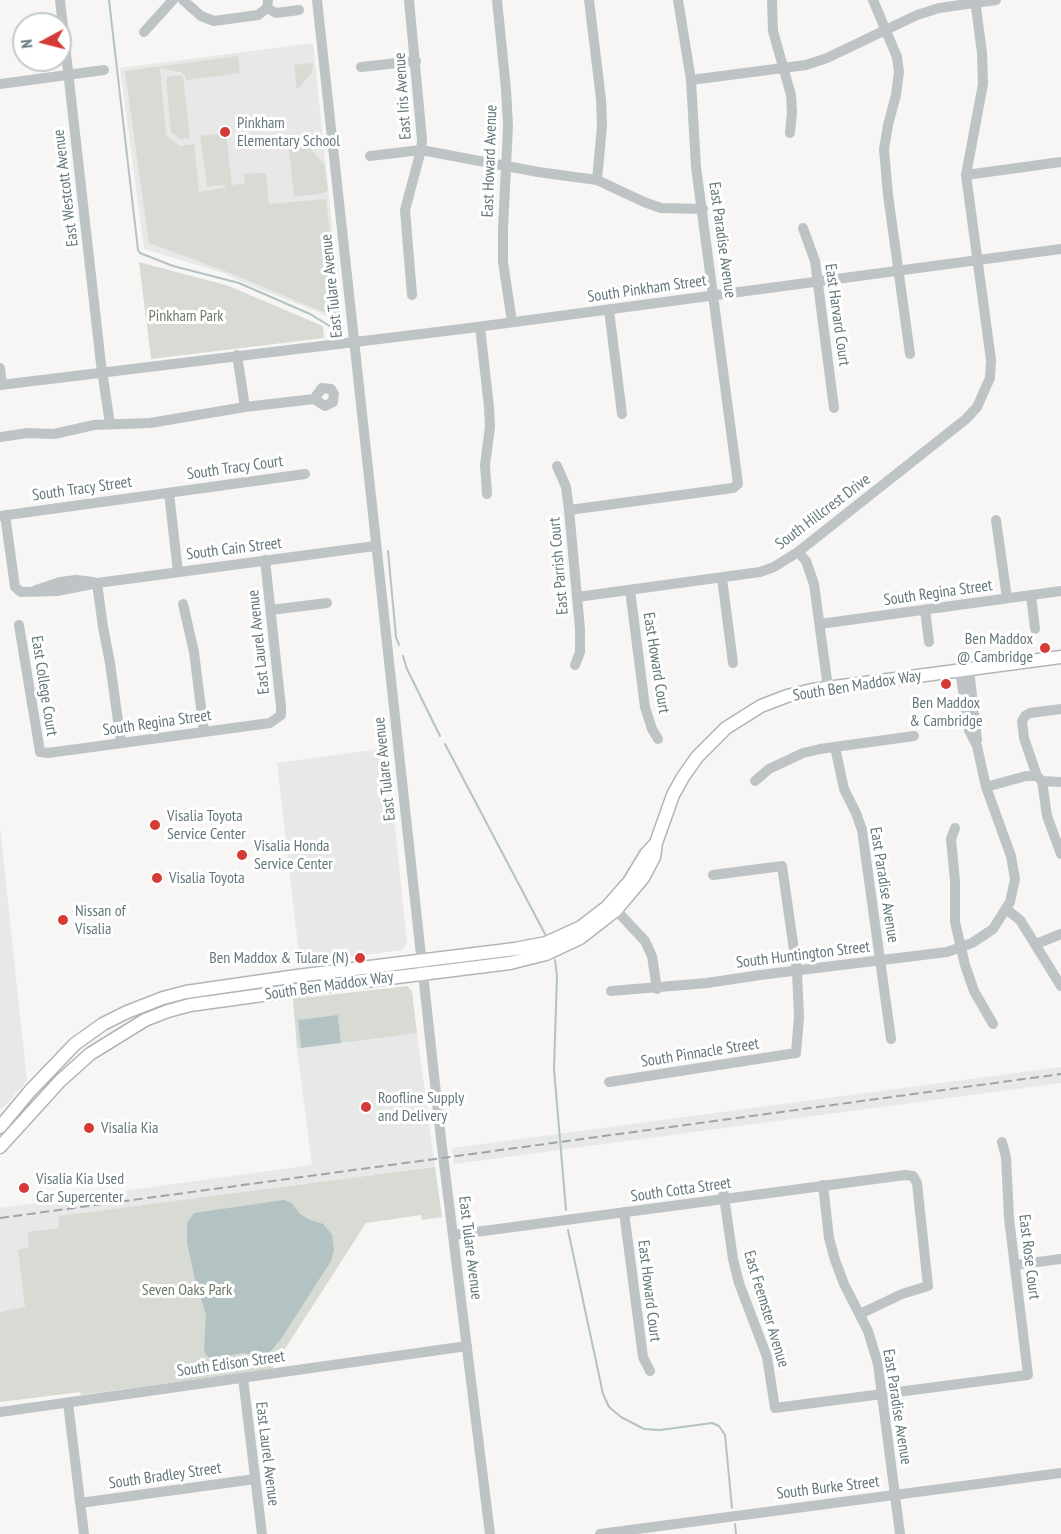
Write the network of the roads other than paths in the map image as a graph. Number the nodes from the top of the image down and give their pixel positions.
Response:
1 (60, 0) edge
2 (173, 0) edge
3 (183, 0) edge
4 (316, 0) edge
5 (409, 0) edge
6 (497, 0) edge
7 (589, 0) edge
8 (678, 0) edge
9 (772, 0) edge
10 (873, 0) edge
11 (996, 0) edge
12 (976, 2) edge
13 (268, 4) edge
14 (299, 10) dead end
15 (886, 30) junction
16 (144, 32) dead end
17 (416, 61) junction
18 (361, 67) dead end
19 (104, 70) dead end
20 (784, 70) junction
21 (68, 75) junction
22 (691, 80) junction
23 (0, 84) edge
24 (790, 134) dead end
25 (422, 150) junction
26 (370, 156) dead end
27 (1061, 162) edge
28 (506, 166) junction
29 (966, 175) junction
30 (597, 180) junction
31 (703, 209) junction
32 (803, 228) dead end
33 (1061, 249) edge
34 (978, 260) junction
35 (899, 271) junction
36 (818, 282) junction
37 (412, 296) dead end
38 (715, 296) junction
39 (609, 310) junction
40 (512, 322) junction
41 (480, 327) junction
42 (354, 341) junction
43 (910, 354) dead end
44 (237, 355) junction
45 (0, 368) edge
46 (103, 372) junction
47 (1, 385) edge
48 (314, 399) dead end
49 (245, 406) junction
50 (834, 408) dead end
51 (622, 414) dead end
52 (110, 424) junction
53 (0, 437) edge
54 (557, 465) dead end
55 (305, 474) dead end
56 (169, 493) junction
57 (487, 494) dead end
58 (569, 510) junction
59 (3, 515) edge
60 (996, 520) dead end
61 (375, 546) junction
62 (798, 552) junction
63 (265, 560) junction
64 (178, 572) junction
65 (722, 578) junction
66 (97, 583) junction
67 (630, 590) junction
68 (1061, 591) edge
69 (1031, 595) junction
70 (577, 597) junction
71 (1007, 598) junction
72 (327, 603) dead end
73 (183, 604) dead end
74 (271, 610) junction
75 (924, 610) junction
76 (820, 624) junction
77 (19, 625) dead end
78 (1035, 629) dead end
79 (929, 642) dead end
80 (1061, 657) edge
81 (733, 663) dead end
82 (575, 665) dead end
83 (964, 670) junction
84 (828, 688) junction
85 (1061, 709) edge
86 (278, 719) joint
87 (204, 732) junction
88 (914, 736) dead end
89 (658, 739) dead end
90 (121, 743) junction
91 (835, 747) junction
92 (40, 752) joint
93 (1039, 778) junction
94 (755, 781) dead end
95 (1061, 782) edge
96 (986, 787) junction
97 (955, 828) dead end
98 (656, 843) junction
99 (1061, 854) edge
100 (712, 875) dead end
101 (1006, 909) junction
102 (616, 910) junction
103 (1061, 934) edge
104 (1036, 944) junction
105 (960, 948) junction
106 (421, 960) junction
107 (880, 961) junction
108 (797, 971) junction
109 (423, 973) junction
110 (222, 986) junction
111 (1061, 986) edge
112 (657, 989) junction
113 (611, 991) dead end
114 (145, 1020) junction
115 (993, 1024) dead end
116 (891, 1039) dead end
117 (609, 1082) dead end
118 (0, 1127) edge
119 (1002, 1142) dead end
120 (0, 1147) edge
121 (722, 1183) dead end
122 (823, 1185) junction
123 (724, 1199) junction
124 (624, 1212) junction
125 (453, 1235) junction
126 (1061, 1258) edge
127 (1015, 1265) junction
128 (860, 1314) junction
129 (467, 1346) junction
130 (650, 1371) dead end
131 (243, 1378) junction
132 (883, 1394) junction
133 (68, 1403) junction
134 (0, 1412) edge
135 (1061, 1473) edge
136 (255, 1479) junction
137 (895, 1494) junction
138 (80, 1503) junction
139 (84, 1534) edge
140 (262, 1534) edge
141 (490, 1534) edge
142 (600, 1534) edge
143 (900, 1534) edge

1 - 21 street, East Westcott Avenue
2 - 16 street
3 - 13 street
4 - 42 street, East Tulare Avenue
5 - 17 street, East Iris Avenue
6 - 28 street, East Howard Avenue
7 - 30 street
8 - 22 street, East Paradise Avenue
9 - 20 street
10 - 15 street
11 - 12 street
12 - 15 street
12 - 29 street
13 - 14 street
15 - 20 street
15 - 35 street
17 - 18 street
17 - 25 street, East Iris Avenue
19 - 21 street
20 - 22 street
20 - 24 street
21 - 23 street
21 - 46 street, East Westcott Avenue
22 - 31 street, East Paradise Avenue
25 - 26 street
25 - 28 street
25 - 37 street, East Iris Avenue
27 - 29 street
28 - 30 street
28 - 40 street, East Howard Avenue
29 - 34 street
30 - 31 street
31 - 38 street, East Paradise Avenue
32 - 36 street, East Harvard Court
33 - 34 street, South Pinkham Street
34 - 35 street, South Pinkham Street
34 - 62 street, South Hillcrest Drive
35 - 36 street, South Pinkham Street
35 - 43 street
36 - 38 street, South Pinkham Street
36 - 50 street, East Harvard Court
38 - 39 street, South Pinkham Street
38 - 58 street, East Paradise Avenue
39 - 40 street, South Pinkham Street
39 - 51 street
40 - 41 street, South Pinkham Street
41 - 42 street, South Pinkham Street
41 - 57 street
42 - 44 street, South Pinkham Street
42 - 61 street, East Tulare Avenue
44 - 46 street, South Pinkham Street
44 - 49 street
45 - 47 street
46 - 47 street, South Pinkham Street
46 - 52 street
48 - 49 street
49 - 52 street
52 - 53 street
54 - 58 street, East Parrish Court
55 - 56 street, South Tracy Court
56 - 59 street, South Tracy Street
56 - 64 street
58 - 70 street, East Parrish Court
59 - 66 street, South Cain Street
60 - 71 street
61 - 63 street, South Cain Street
61 - 106 street, East Tulare Avenue
62 - 65 street, South Hillcrest Drive
62 - 76 street
63 - 64 street, South Cain Street
63 - 74 street, East Laurel Avenue
64 - 66 street, South Cain Street
65 - 67 street, South Hillcrest Drive
65 - 81 street
66 - 90 street
67 - 70 street, South Hillcrest Drive
67 - 89 street, East Howard Court
68 - 69 street, South Regina Street
69 - 71 street, South Regina Street
69 - 78 street
70 - 82 street, East Parrish Court
71 - 75 street, South Regina Street
72 - 74 street
73 - 87 street
74 - 86 street, East Laurel Avenue
75 - 76 street, South Regina Street
75 - 79 street
76 - 84 street
77 - 92 street, East College Court
80 - 83 main road, South Ben Maddox Way
83 - 84 main road, South Ben Maddox Way
83 - 96 street
84 - 98 main road, South Ben Maddox Way
85 - 93 street
86 - 87 street, South Regina Street
87 - 90 street, South Regina Street
88 - 91 street
90 - 92 street, South Regina Street
91 - 94 street
91 - 107 street, East Paradise Avenue
93 - 95 street
93 - 96 street
93 - 99 street
96 - 101 street
97 - 105 street
98 - 102 main road, South Ben Maddox Way
98 - 106 main road, South Ben Maddox Way
100 - 108 street
101 - 104 street
101 - 105 street, South Huntington Street
102 - 109 main road, South Ben Maddox Way
102 - 112 street
103 - 104 street
104 - 111 street
105 - 107 street, South Huntington Street
105 - 115 street
106 - 109 street, East Tulare Avenue
106 - 110 main road, South Ben Maddox Way
107 - 108 street, South Huntington Street
107 - 116 street, East Paradise Avenue
108 - 112 street, South Huntington Street
108 - 117 street, South Pinnacle Street
109 - 114 main road, South Ben Maddox Way
109 - 125 street, East Tulare Avenue
110 - 114 main road
110 - 118 main road, South Ben Maddox Way
112 - 113 street, South Huntington Street
114 - 120 main road, South Ben Maddox Way
119 - 127 street, East Rose Court
121 - 123 street, East Feemster Avenue
122 - 123 street, South Cotta Street
122 - 128 street, East Paradise Avenue
122 - 128 street, South Cotta Street
123 - 124 street, South Cotta Street
123 - 132 street, East Feemster Avenue
124 - 125 street, South Cotta Street
124 - 130 street, East Howard Court
125 - 129 street, East Tulare Avenue
126 - 127 street
127 - 132 street, East Rose Court
128 - 132 street, East Paradise Avenue
129 - 131 street, South Edison Street
129 - 141 street, East Tulare Avenue
131 - 133 street, South Edison Street
131 - 136 street, East Laurel Avenue
132 - 137 street, East Paradise Avenue
133 - 134 street, South Edison Street
133 - 138 street
135 - 137 street, South Burke Street
136 - 138 street, South Bradley Street
136 - 140 street, East Laurel Avenue
137 - 142 street, South Burke Street
137 - 143 street, East Paradise Avenue
138 - 139 street

